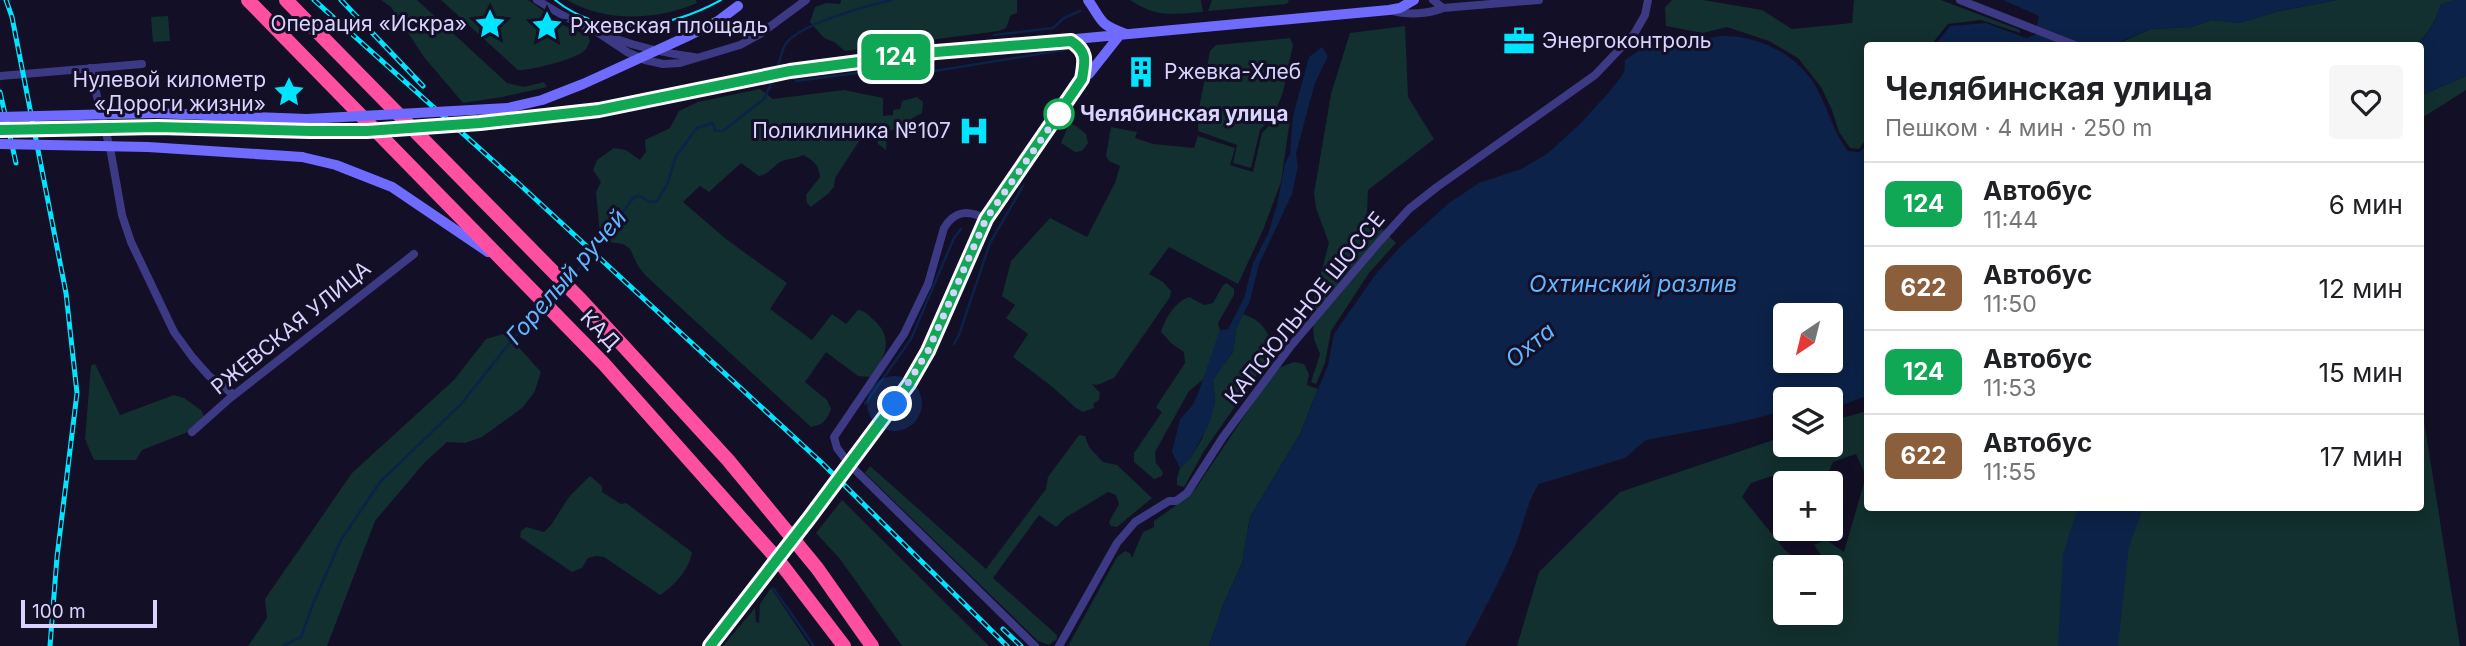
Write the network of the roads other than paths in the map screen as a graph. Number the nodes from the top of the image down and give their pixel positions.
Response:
1 (248, 0) edge
2 (286, 0) edge
3 (537, 0) edge
4 (806, 0) edge
5 (1088, 0) edge
6 (1414, 0) edge
7 (1433, 0) edge
8 (1539, 0) edge
9 (1648, 0) edge
10 (1960, 0) edge
11 (742, 3) edge
12 (1443, 8) junction
13 (1389, 10) junction
14 (1124, 35) junction
15 (1071, 41) junction
16 (2067, 42) edge
17 (142, 64) dead end
18 (90, 68) junction
19 (0, 76) edge
20 (1082, 79) junction
21 (0, 117) edge
22 (0, 130) edge
23 (0, 144) edge
24 (986, 219) junction
25 (414, 254) dead end
26 (506, 263) junction
27 (234, 395) junction
28 (192, 432) dead end
29 (710, 646) edge
30 (844, 646) edge
31 (872, 646) edge
32 (1035, 646) edge
33 (1059, 646) edge

1 - 26 highway, КАД
2 - 31 highway, КАД
3 - 4 street
5 - 14 main road
6 - 13 main road
7 - 12 street
8 - 12 street
9 - 33 street, КАПСЮЛЬНОЕ ШОССЕ
10 - 16 street
11 - 21 main road, bridge
12 - 13 street
13 - 14 main road
14 - 15 main road
14 - 20 main road
15 - 20 main road
15 - 22 main road, bridge
17 - 18 street
18 - 19 street
18 - 27 street
20 - 24 main road
23 - 26 main road, bridge
24 - 29 main road, bridge
24 - 32 street
25 - 27 street, РЖЕВСКАЯ УЛИЦА
26 - 30 highway, КАД
27 - 28 street, РЖЕВСКАЯ УЛИЦА

